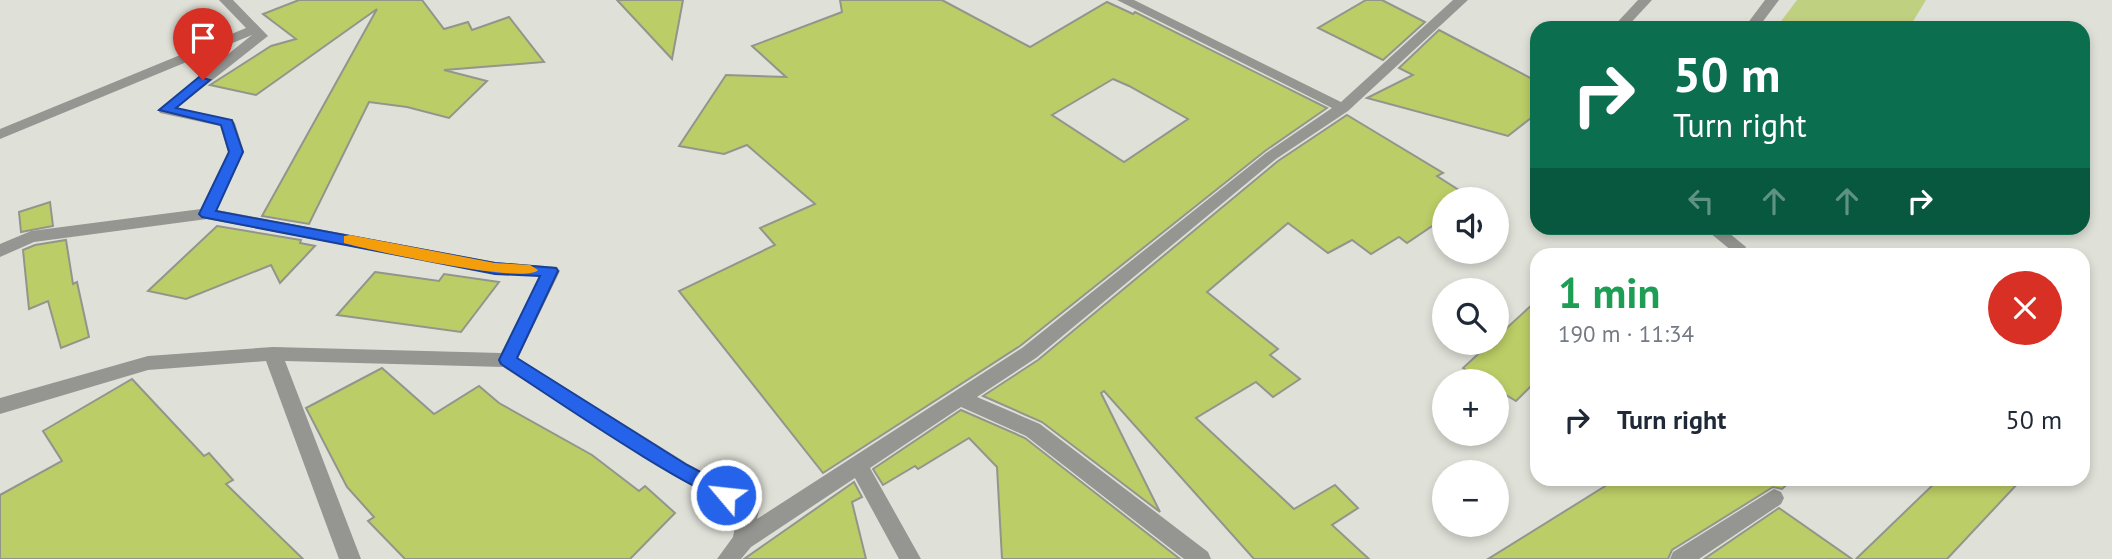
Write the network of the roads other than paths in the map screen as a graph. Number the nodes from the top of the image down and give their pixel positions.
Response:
1 (226, 0) edge
2 (1124, 0) edge
3 (1461, 0) edge
4 (1645, 0) edge
5 (1772, 0) edge
6 (1626, 21) edge
7 (1756, 21) edge
8 (255, 29) junction
9 (1343, 108) junction
10 (0, 134) edge
11 (207, 214) junction
12 (1722, 235) edge
13 (1738, 247) dead end
14 (0, 251) edge
15 (273, 354) junction
16 (507, 360) junction
17 (960, 398) junction
18 (0, 406) edge
19 (858, 465) junction
20 (1774, 498) dead end
21 (743, 540) junction
22 (350, 559) edge
23 (728, 559) edge
24 (910, 559) edge
25 (1200, 559) edge
26 (1681, 559) edge

1 - 8 street
2 - 9 street
3 - 9 street
4 - 6 street
5 - 7 street
8 - 10 street
8 - 11 street
9 - 17 street
11 - 14 street
11 - 16 street
12 - 13 street
15 - 16 street
15 - 18 street
15 - 22 street
16 - 21 street
17 - 19 street
17 - 25 street
19 - 21 street
19 - 24 street
20 - 26 street
21 - 23 street

